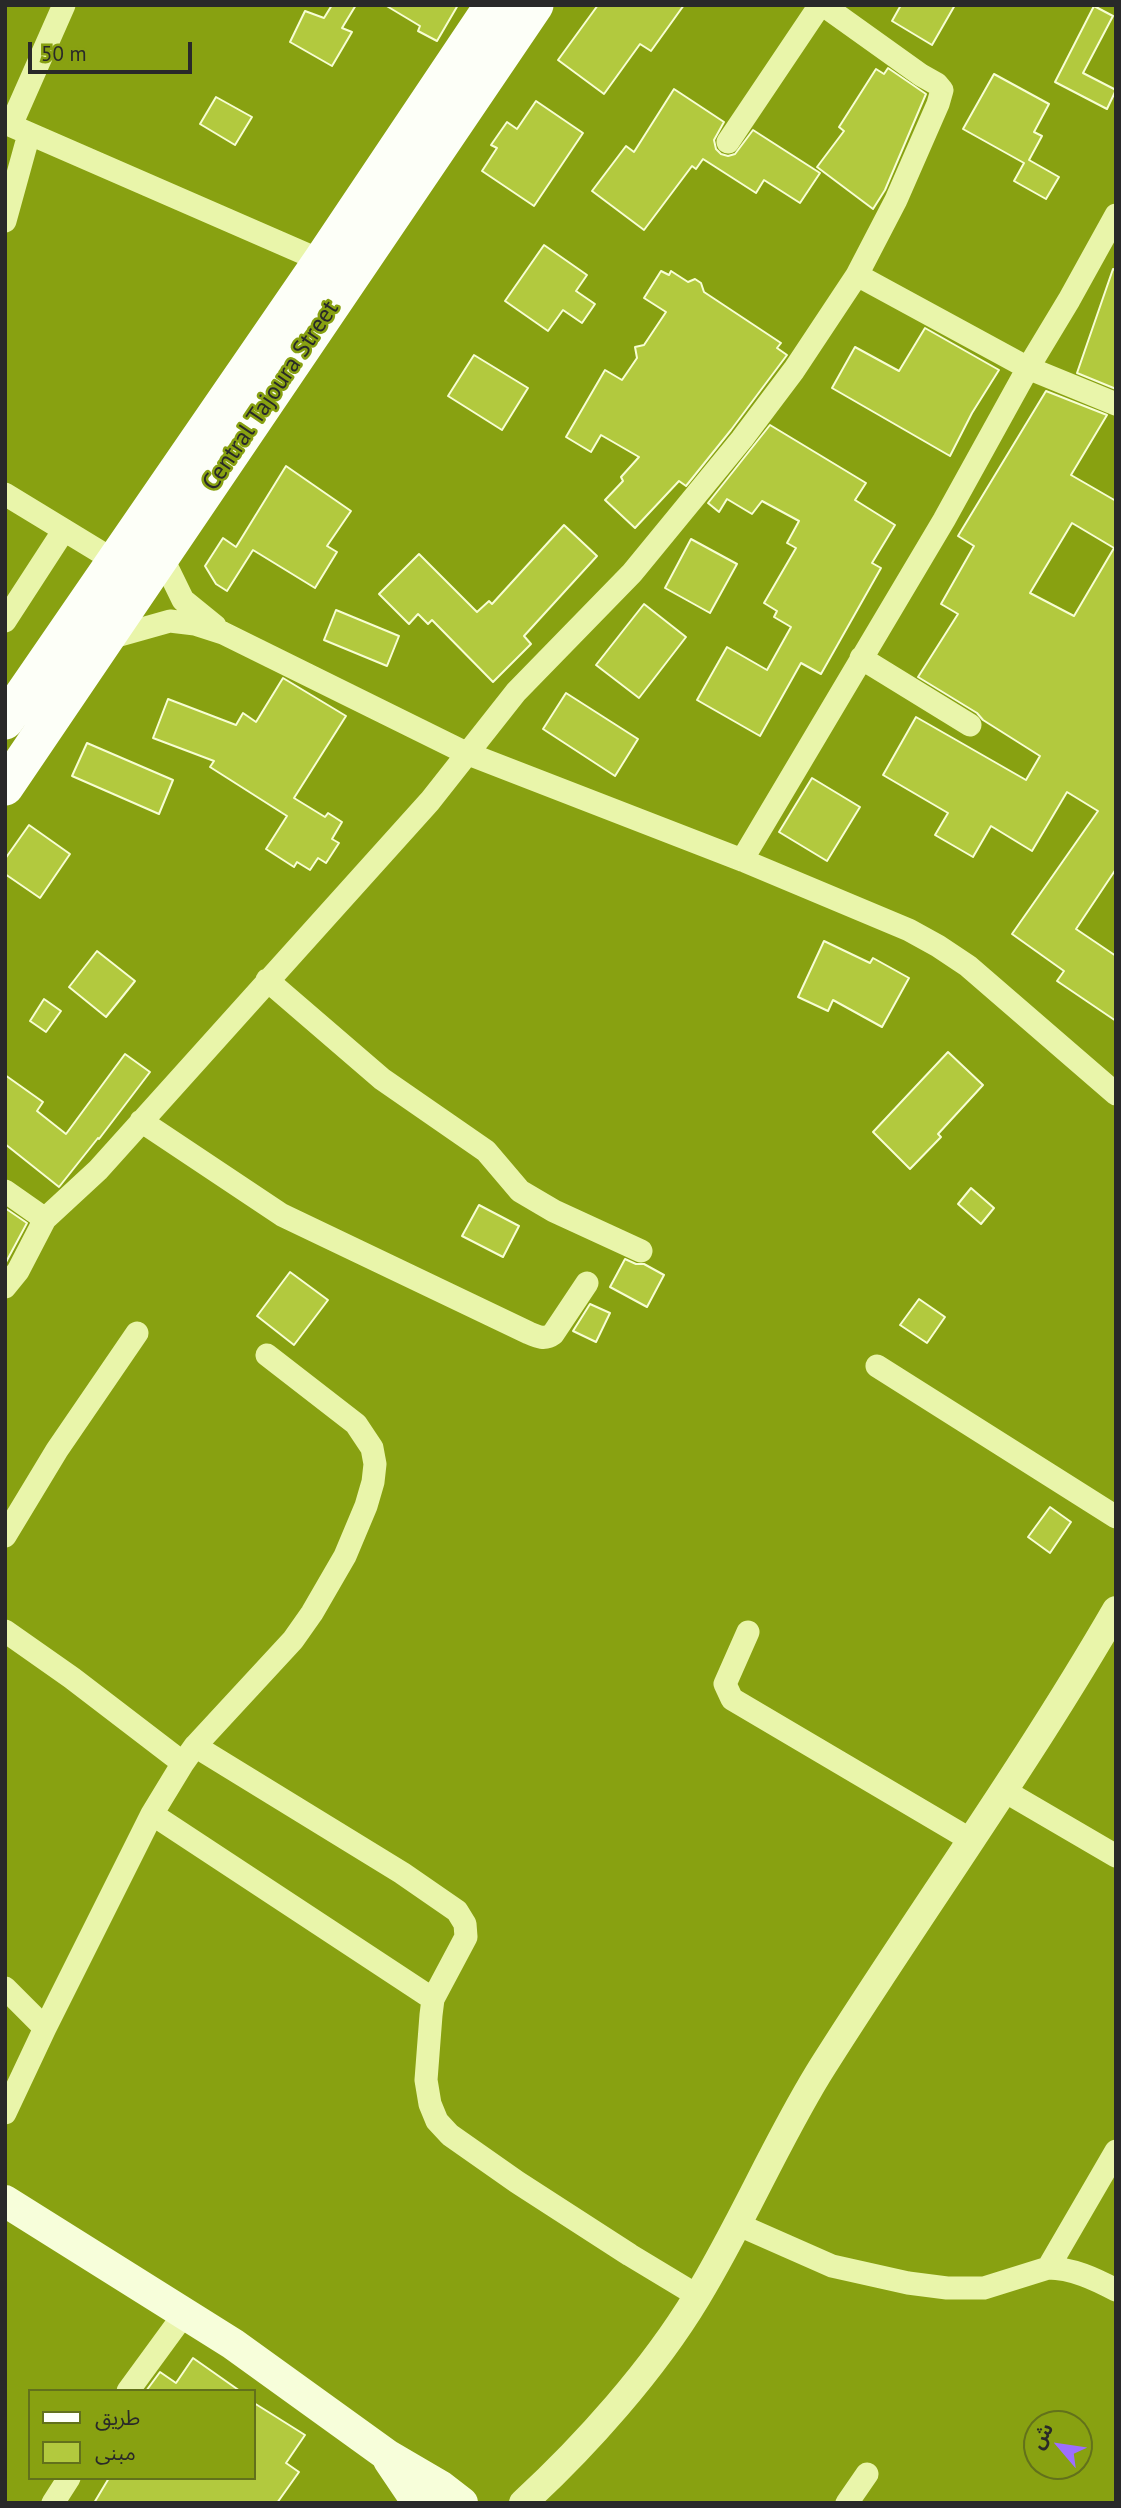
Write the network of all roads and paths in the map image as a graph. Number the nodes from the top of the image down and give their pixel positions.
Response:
1 (64, 5) edge
2 (493, 5) edge
3 (535, 5) edge
4 (822, 5) edge
5 (15, 127) edge
6 (728, 142) dead end
7 (1116, 215) edge
8 (5, 221) edge
9 (337, 268) junction
10 (857, 275) junction
11 (1028, 368) junction
12 (1116, 404) edge
13 (5, 494) edge
14 (64, 530) junction
15 (162, 557) junction
16 (115, 561) junction
17 (5, 621) edge
18 (223, 633) junction
19 (106, 639) junction
20 (861, 658) junction
21 (5, 721) edge
22 (970, 725) dead end
23 (466, 753) junction
24 (5, 787) edge
25 (742, 860) junction
26 (267, 980) junction
27 (1116, 1094) edge
28 (141, 1121) junction
29 (5, 1191) edge
30 (45, 1219) junction
31 (641, 1251) dead end
32 (587, 1283) dead end
33 (5, 1287) edge
34 (136, 1333) dead end
35 (267, 1355) dead end
36 (877, 1366) dead end
37 (1116, 1517) edge
38 (5, 1536) edge
39 (1116, 1610) edge
40 (5, 1630) edge
41 (748, 1632) dead end
42 (189, 1754) junction
43 (1003, 1790) junction
44 (152, 1814) junction
45 (971, 1840) junction
46 (1116, 1856) edge
47 (5, 1988) edge
48 (433, 1999) junction
49 (45, 2028) junction
50 (5, 2113) edge
51 (1116, 2151) edge
52 (5, 2202) edge
53 (738, 2225) junction
54 (1048, 2268) junction
55 (1116, 2290) edge
56 (698, 2296) junction
57 (186, 2313) junction
58 (129, 2389) edge
59 (387, 2455) junction
60 (867, 2474) dead end
61 (68, 2480) edge
62 (53, 2503) edge
63 (418, 2503) edge
64 (462, 2503) edge
65 (523, 2503) edge
66 (847, 2503) edge

1 - 5 street
2 - 9 main road
3 - 9 main road, Central Tajoura Street
4 - 6 street
4 - 10 street
5 - 8 street
5 - 9 street
7 - 11 street
9 - 15 main road, Central Tajoura Street
9 - 16 main road
10 - 11 street
10 - 23 street
11 - 12 street
11 - 20 street
13 - 14 street
14 - 16 street
14 - 17 street
15 - 18 street
15 - 19 main road, Central Tajoura Street
16 - 21 main road
18 - 19 street
18 - 23 street
19 - 24 main road, Central Tajoura Street
20 - 22 street
20 - 25 street
23 - 25 street
23 - 26 street
25 - 27 street
26 - 28 street
26 - 31 street
28 - 30 street
28 - 32 street
29 - 30 street
30 - 33 street
34 - 38 street
35 - 42 street
36 - 37 street
39 - 43 street
40 - 42 street
41 - 45 street
42 - 44 street
42 - 48 street
43 - 45 street
43 - 46 street
44 - 48 street
44 - 49 street
45 - 53 street
47 - 49 street
48 - 56 street
49 - 50 street
51 - 54 street
52 - 57 main road
53 - 54 street
53 - 56 street
54 - 55 street
56 - 65 street
57 - 58 street
57 - 59 main road
59 - 63 main road
59 - 64 main road
60 - 66 street
61 - 62 street

